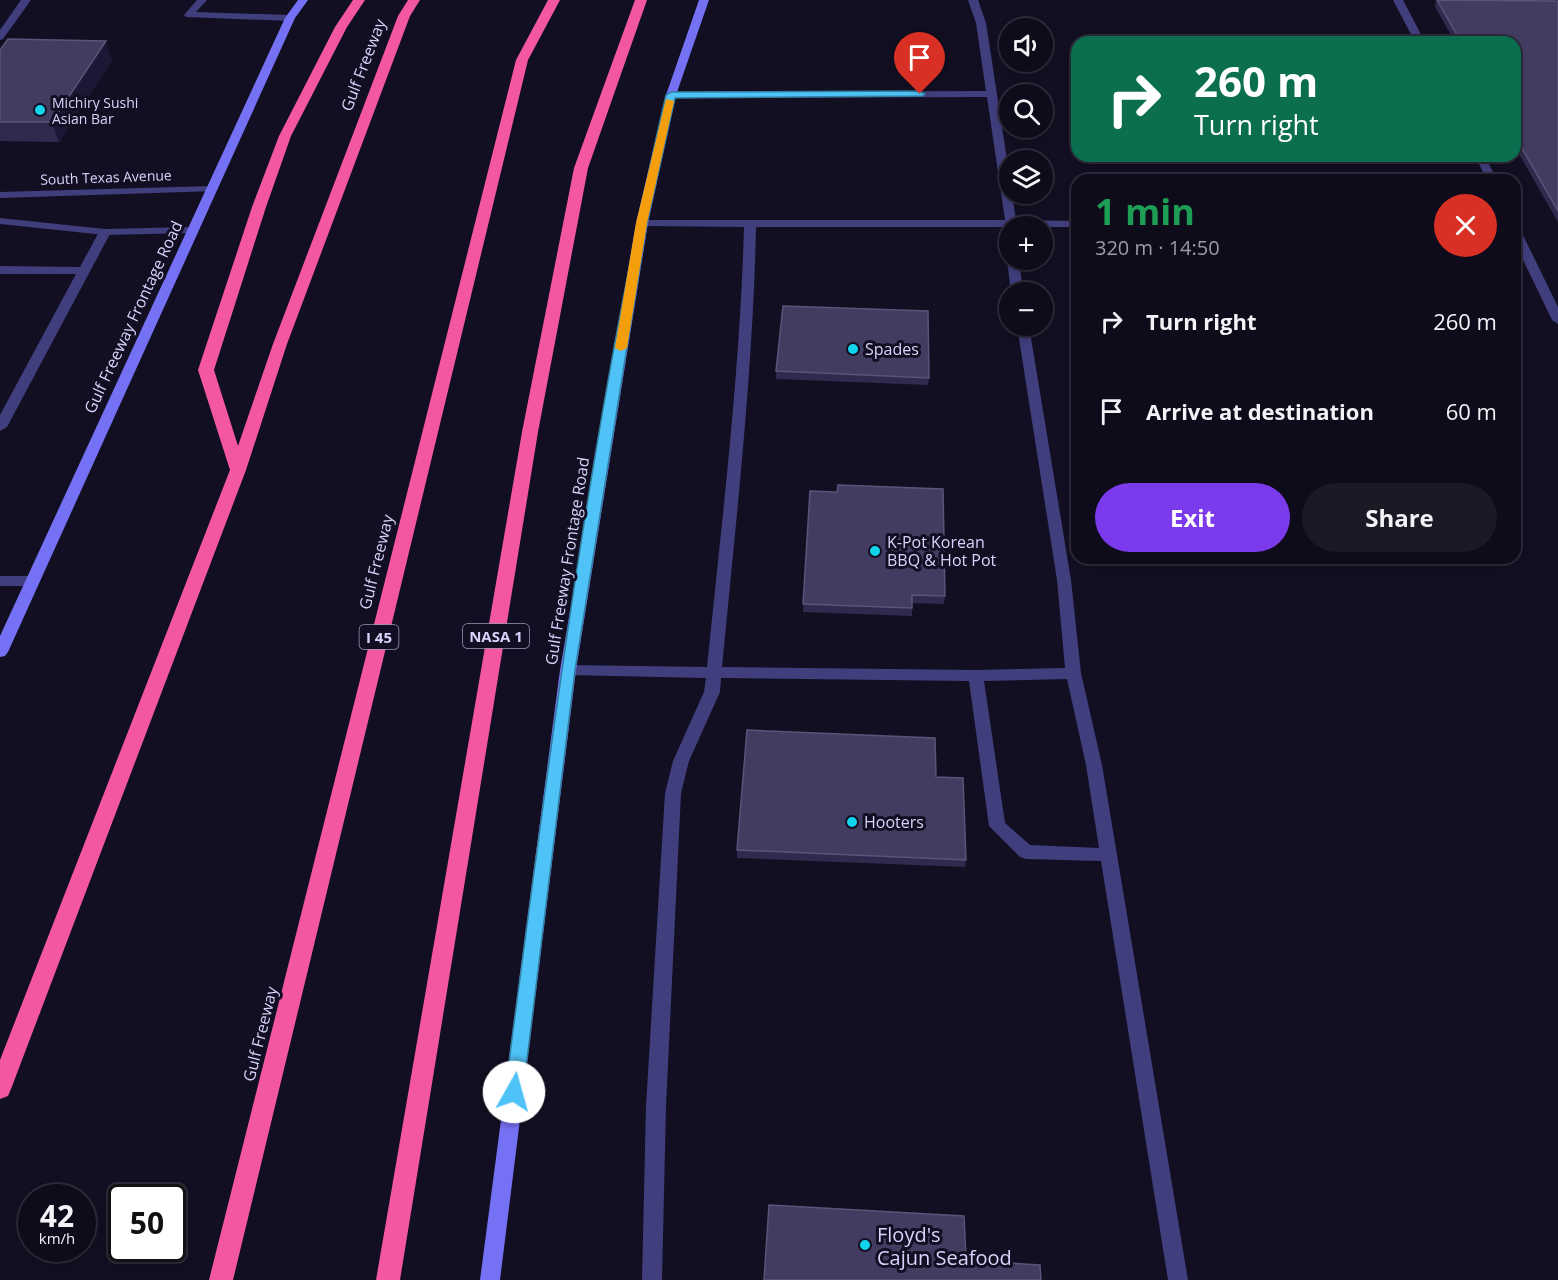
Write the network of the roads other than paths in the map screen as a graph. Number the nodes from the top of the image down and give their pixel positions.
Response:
1 (26, 0) edge
2 (202, 0) edge
3 (303, 0) edge
4 (359, 0) edge
5 (414, 0) edge
6 (554, 0) edge
7 (641, 0) edge
8 (704, 0) edge
9 (973, 0) edge
10 (1398, 0) edge
11 (290, 18) junction
12 (0, 36) edge
13 (1417, 36) edge
14 (991, 93) junction
15 (671, 95) junction
16 (212, 189) junction
17 (0, 195) edge
18 (1010, 216) edge
19 (0, 220) edge
20 (642, 223) junction
21 (750, 224) junction
22 (1053, 224) edge
23 (1071, 224) edge
24 (999, 225) edge
25 (192, 230) junction
26 (105, 232) junction
27 (1521, 243) edge
28 (0, 270) edge
29 (84, 271) junction
30 (1558, 320) edge
31 (1025, 336) edge
32 (0, 427) edge
33 (238, 470) junction
34 (0, 580) edge
35 (32, 581) junction
36 (0, 652) edge
37 (568, 670) junction
38 (713, 671) junction
39 (1073, 673) junction
40 (976, 676) junction
41 (1109, 855) junction
42 (0, 1089) edge
43 (221, 1280) edge
44 (388, 1280) edge
45 (490, 1280) edge
46 (652, 1280) edge
47 (1178, 1280) edge

1 - 12 street
2 - 11 street
3 - 11 main road, Gulf Freeway Frontage Road
4 - 33 highway
5 - 33 highway, Gulf Freeway
6 - 43 highway, Gulf Freeway / I 45
7 - 44 highway, NASA 1
8 - 15 main road, Gulf Freeway Frontage Road
9 - 14 street
10 - 13 street
11 - 16 main road, Gulf Freeway Frontage Road
14 - 15 street
14 - 18 street
15 - 20 main road, Gulf Freeway Frontage Road
16 - 17 street, South Texas Avenue
16 - 25 main road, Gulf Freeway Frontage Road
19 - 26 street
20 - 21 street
20 - 37 main road, Gulf Freeway Frontage Road
21 - 24 street
21 - 38 street
22 - 23 street
25 - 26 street
25 - 35 main road, Gulf Freeway Frontage Road
26 - 29 street
27 - 30 street
28 - 29 street
29 - 32 street
31 - 39 street
33 - 42 highway, Gulf Freeway
34 - 35 street
35 - 36 main road, Gulf Freeway Frontage Road
37 - 38 street
37 - 45 main road, Gulf Freeway Frontage Road
38 - 40 street
38 - 46 street
39 - 40 street
39 - 41 street
40 - 41 street
41 - 47 street

